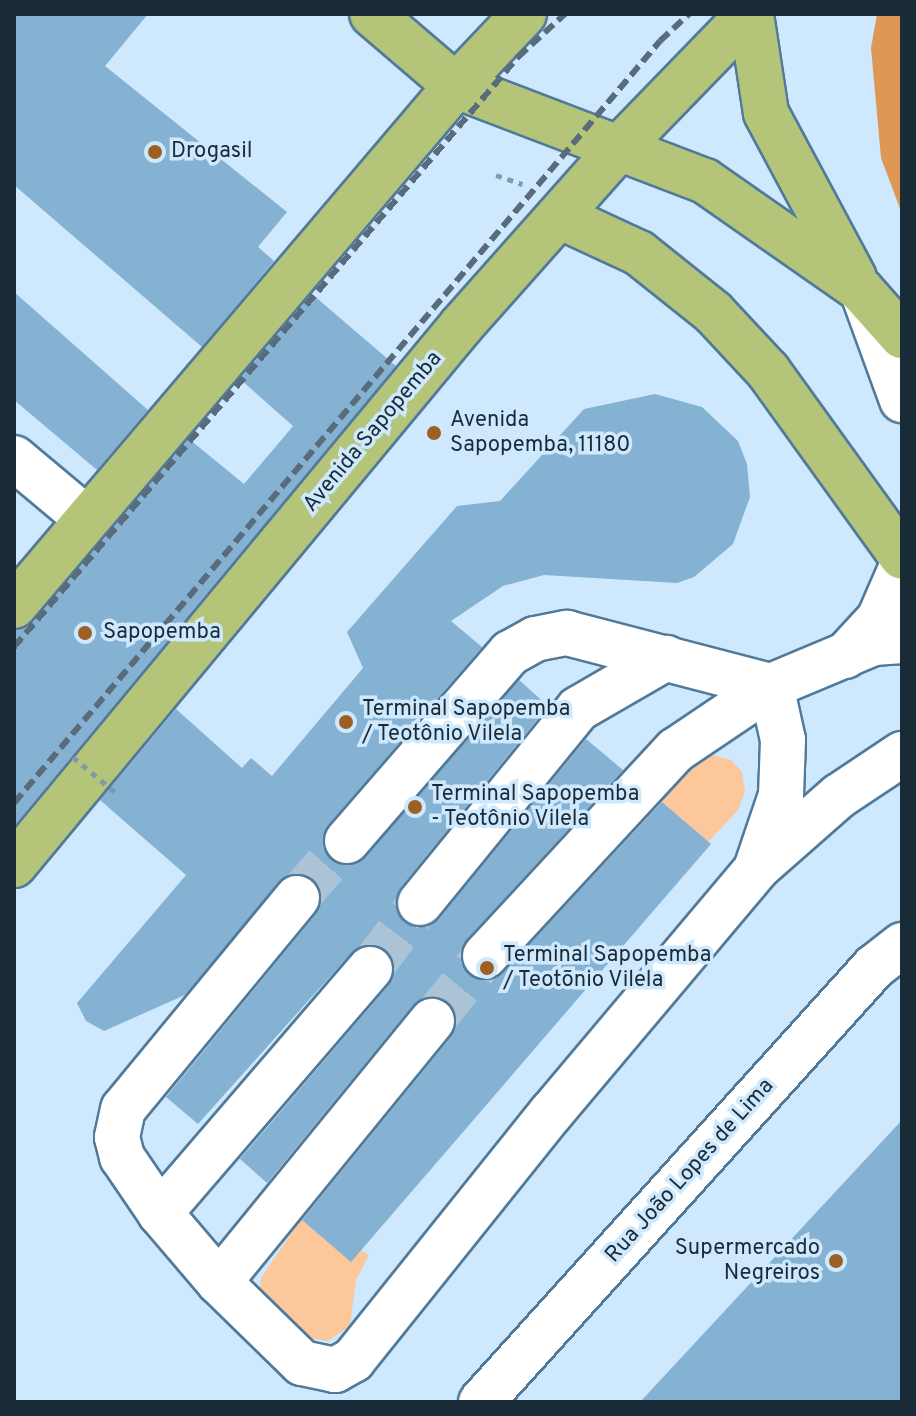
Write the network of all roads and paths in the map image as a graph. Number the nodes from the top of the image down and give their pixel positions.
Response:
1 (372, 14) edge
2 (524, 14) edge
3 (750, 14) edge
4 (456, 86) junction
5 (620, 147) junction
6 (559, 216) junction
7 (861, 290) junction
8 (902, 336) edge
9 (902, 400) edge
10 (14, 458) edge
11 (87, 519) junction
12 (902, 557) edge
13 (902, 566) edge
14 (14, 606) edge
15 (902, 641) edge
16 (845, 656) junction
17 (666, 658) junction
18 (771, 686) junction
19 (902, 753) edge
20 (73, 757) dead end
21 (115, 792) dead end
22 (347, 841) tunnel mouth
23 (14, 865) edge
24 (757, 868) junction
25 (297, 898) tunnel mouth
26 (420, 903) tunnel mouth
27 (902, 945) edge
28 (485, 956) tunnel mouth
29 (370, 969) tunnel mouth
30 (432, 1021) tunnel mouth
31 (160, 1213) junction
32 (219, 1282) junction
33 (481, 1402) edge

1 - 4 main road
2 - 4 main road
3 - 5 main road, Avenida Sapopemba
3 - 7 main road
4 - 5 main road
4 - 11 main road
5 - 6 main road, Avenida Sapopemba
5 - 7 main road
6 - 12 main road
6 - 23 main road, Avenida Sapopemba
7 - 8 main road
7 - 9 street
10 - 11 street
11 - 14 main road
13 - 16 street
15 - 16 street
16 - 18 street
17 - 18 street
17 - 22 street
17 - 26 street
18 - 24 street
18 - 28 street
19 - 24 street
20 - 21 path, bridge
24 - 32 street
25 - 31 street
27 - 33 street, Rua João Lopes de Lima
29 - 31 street
30 - 32 street
31 - 32 street

